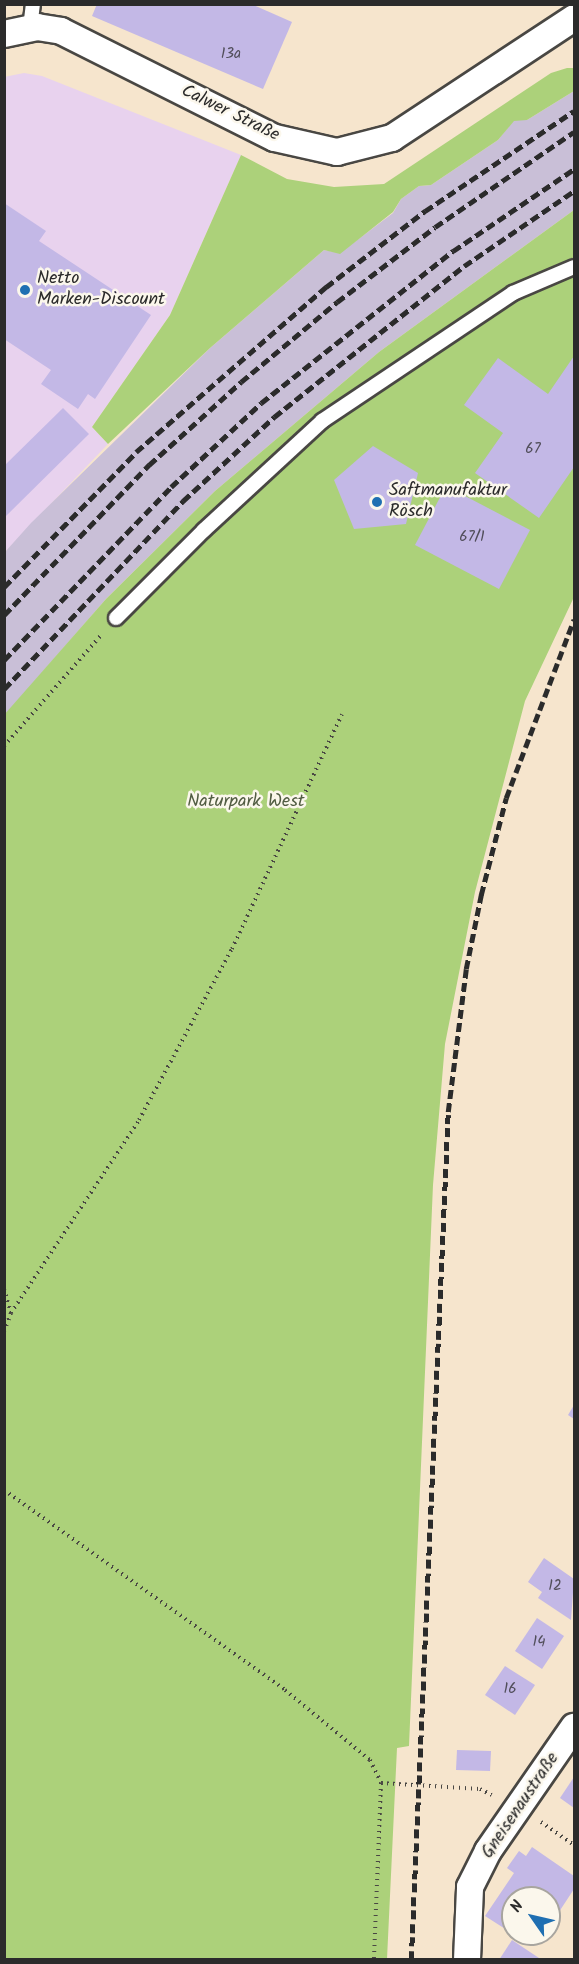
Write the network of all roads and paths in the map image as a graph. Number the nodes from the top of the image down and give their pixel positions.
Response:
1 (32, 16) edge
2 (574, 18) edge
3 (4, 34) edge
4 (574, 267) edge
5 (116, 618) joint
6 (342, 714) dead end
7 (4, 746) edge
8 (4, 1289) edge
9 (11, 1313) junction
10 (4, 1331) edge
11 (4, 1490) edge
12 (574, 1727) edge
13 (381, 1783) junction
14 (519, 1807) junction
15 (574, 1845) edge
16 (374, 1959) edge
17 (467, 1959) edge

1 - 2 street, Calwer Straße
1 - 3 street, Calwer Straße
4 - 5 lane
5 - 7 path
6 - 9 path
8 - 9 path
9 - 10 path
11 - 13 path
12 - 14 street, Gneisenaustraße
13 - 14 path
13 - 16 path
14 - 15 path
14 - 17 street, Gneisenaustraße

